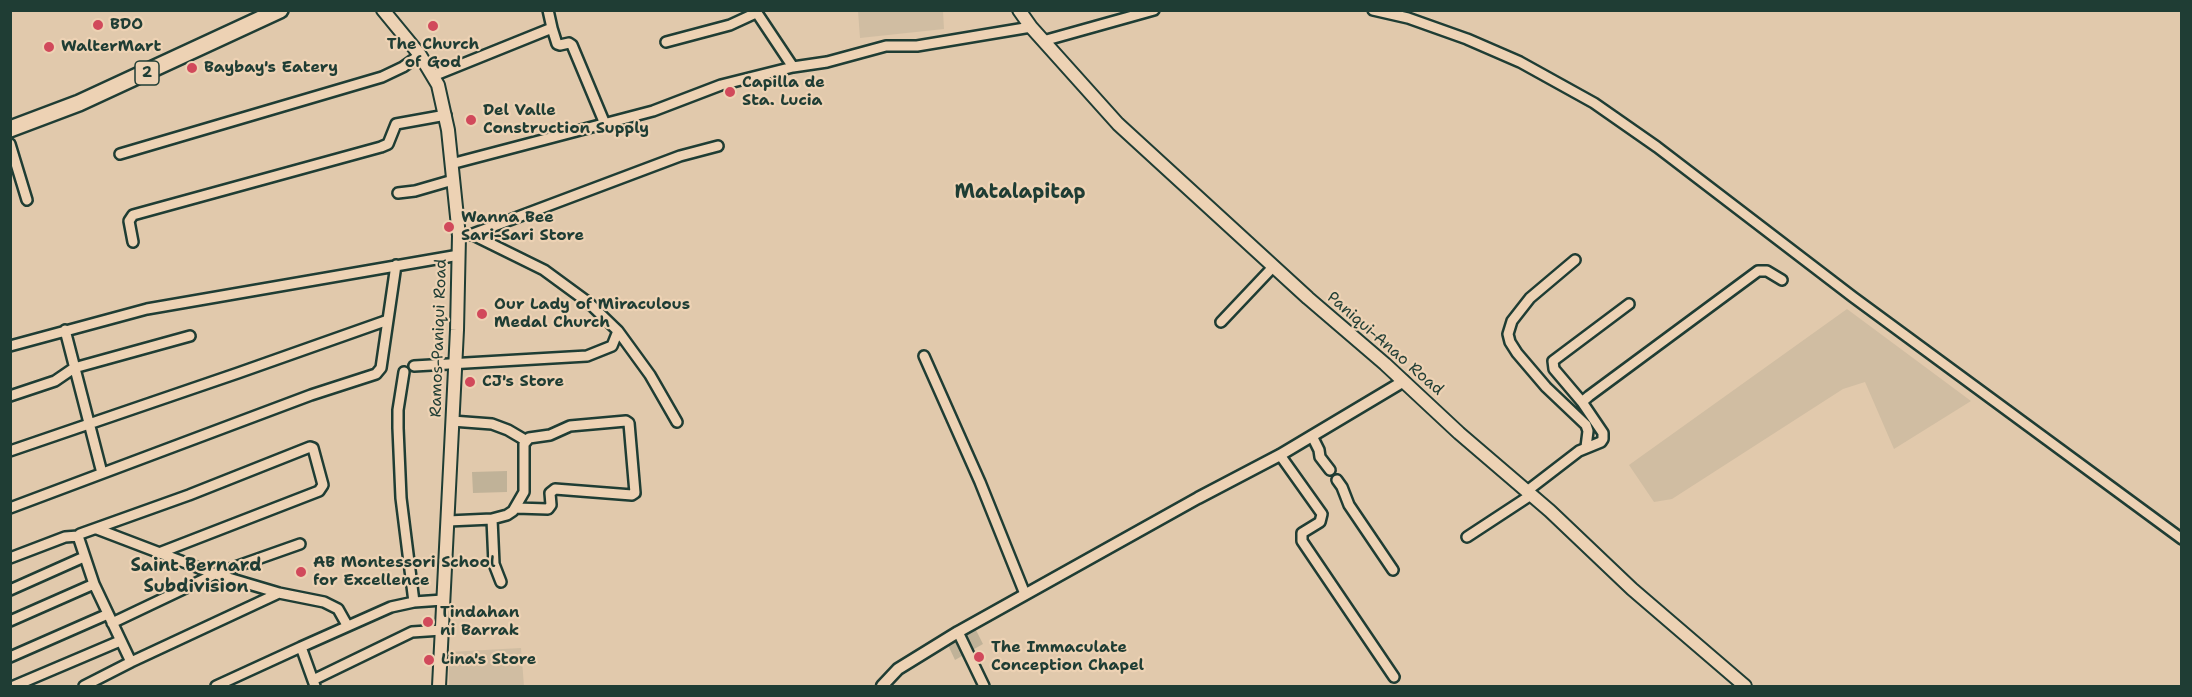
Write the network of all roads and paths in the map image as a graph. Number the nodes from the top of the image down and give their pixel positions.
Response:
1 (280, 10) edge
2 (383, 10) edge
3 (548, 10) edge
4 (1019, 10) edge
5 (1154, 10) edge
6 (1373, 10) edge
7 (755, 12) edge
8 (1031, 27) junction
9 (552, 28) junction
10 (1043, 41) junction
11 (666, 42) dead end
12 (420, 55) junction
13 (793, 67) junction
14 (434, 76) junction
15 (446, 115) junction
16 (605, 124) junction
17 (10, 129) edge
18 (10, 144) edge
19 (718, 146) dead end
20 (120, 154) dead end
21 (451, 164) junction
22 (453, 180) junction
23 (398, 194) dead end
24 (27, 200) dead end
25 (473, 235) junction
26 (459, 236) junction
27 (133, 242) dead end
28 (459, 255) junction
29 (1575, 260) dead end
30 (396, 265) junction
31 (1273, 267) junction
32 (1782, 280) dead end
33 (1629, 304) dead end
34 (388, 320) junction
35 (1221, 322) dead end
36 (65, 330) junction
37 (618, 331) junction
38 (190, 336) dead end
39 (10, 345) edge
40 (924, 356) dead end
41 (455, 364) junction
42 (414, 366) dead end
43 (74, 368) junction
44 (404, 372) dead end
45 (1404, 381) junction
46 (10, 396) edge
47 (1582, 402) junction
48 (452, 421) junction
49 (677, 422) dead end
50 (88, 424) junction
51 (1312, 436) junction
52 (525, 440) junction
53 (1586, 447) junction
54 (10, 451) edge
55 (1280, 455) junction
56 (1330, 470) dead end
57 (102, 473) junction
58 (1337, 480) dead end
59 (1529, 493) junction
60 (10, 508) edge
61 (516, 508) junction
62 (492, 519) junction
63 (448, 521) junction
64 (98, 529) junction
65 (78, 536) junction
66 (1467, 537) dead end
67 (2181, 539) edge
68 (300, 543) dead end
69 (159, 553) junction
70 (84, 557) junction
71 (10, 558) edge
72 (1393, 570) dead end
73 (215, 574) junction
74 (501, 582) dead end
75 (94, 584) junction
76 (10, 590) edge
77 (279, 593) junction
78 (1025, 594) junction
79 (443, 600) junction
80 (414, 602) junction
81 (110, 619) junction
82 (10, 621) edge
83 (347, 625) junction
84 (442, 630) junction
85 (958, 632) junction
86 (120, 641) junction
87 (301, 647) junction
88 (10, 657) edge
89 (131, 662) junction
90 (1394, 677) dead end
91 (314, 683) edge
92 (14, 687) edge
93 (84, 687) edge
94 (216, 687) edge
95 (439, 687) edge
96 (882, 687) edge
97 (984, 687) edge
98 (1745, 687) edge

1 - 17 highway, 2
2 - 12 main road, Ramos-Paniqui Road
3 - 9 street
4 - 8 main road, Paniqui-Anao Road
5 - 10 street
6 - 67 street
7 - 11 street
7 - 13 street
8 - 10 main road, Paniqui-Anao Road
8 - 13 street
9 - 14 street
9 - 16 street
10 - 31 main road, Paniqui-Anao Road
12 - 14 main road, Ramos-Paniqui Road
12 - 20 street
13 - 16 street
14 - 15 main road, Ramos-Paniqui Road
15 - 21 main road, Ramos-Paniqui Road
15 - 27 street
16 - 21 street
18 - 24 street
19 - 25 street
21 - 22 main road, Ramos-Paniqui Road
22 - 23 street
22 - 26 main road, Ramos-Paniqui Road
25 - 26 street
25 - 37 street
26 - 28 main road, Ramos-Paniqui Road
28 - 30 street
28 - 41 main road, Ramos-Paniqui Road
29 - 53 street
30 - 34 street
30 - 36 street
31 - 35 street
31 - 45 main road, Paniqui-Anao Road
32 - 47 street
33 - 47 street
34 - 50 street
34 - 57 street
36 - 39 street
36 - 43 street
37 - 41 street
37 - 49 street
38 - 43 street
40 - 78 street
41 - 42 street
41 - 48 main road, Ramos-Paniqui Road
43 - 46 street
43 - 50 street
44 - 80 street
45 - 51 street
45 - 59 main road, Paniqui-Anao Road
47 - 53 street
48 - 52 street
48 - 63 main road, Ramos-Paniqui Road
50 - 54 street
50 - 57 street
51 - 55 street
51 - 56 street
52 - 61 street
52 - 61 street
53 - 59 street
55 - 78 street
55 - 90 street
57 - 60 street
58 - 72 street
59 - 66 street
59 - 98 main road, Paniqui-Anao Road
61 - 62 street
62 - 63 street
62 - 74 street
63 - 79 main road, Ramos-Paniqui Road
64 - 65 street
64 - 69 street
64 - 69 street
65 - 70 street
65 - 71 street
68 - 73 street
69 - 73 street
70 - 75 street
70 - 76 street
73 - 77 street
73 - 81 street
75 - 81 street
75 - 82 street
77 - 83 street
77 - 89 street
78 - 85 street
79 - 80 street
79 - 84 main road, Ramos-Paniqui Road
80 - 83 street
81 - 86 street
81 - 88 street
83 - 87 street
84 - 91 street
84 - 95 main road, Ramos-Paniqui Road
85 - 96 street
85 - 97 street
86 - 89 street
86 - 92 street
87 - 91 street
87 - 94 street
89 - 93 street

